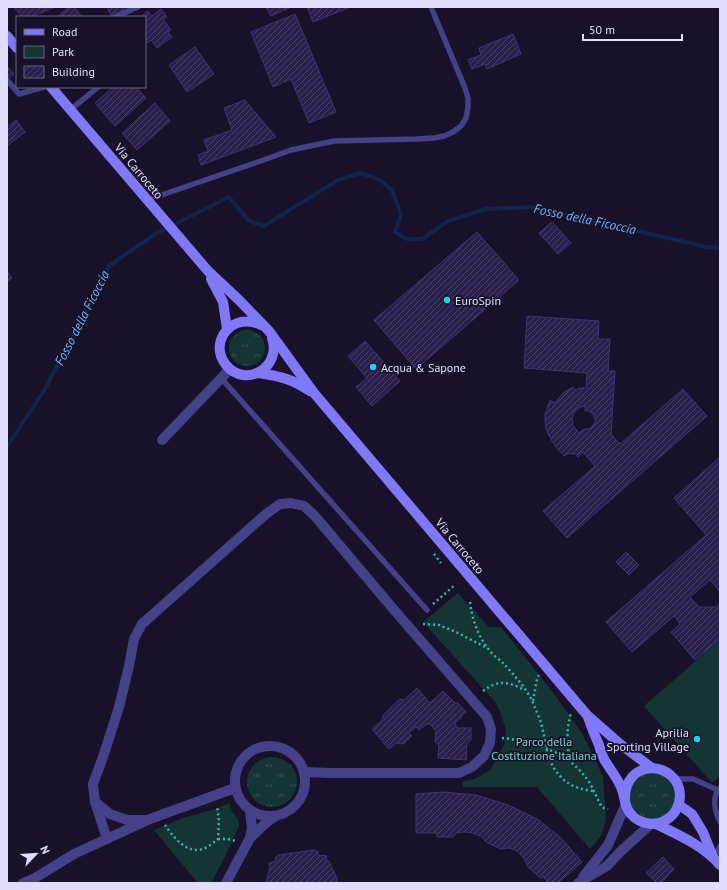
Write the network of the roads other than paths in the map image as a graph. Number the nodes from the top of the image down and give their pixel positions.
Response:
1 (138, 7) edge
2 (431, 7) edge
3 (117, 16) edge
4 (7, 36) edge
5 (16, 47) edge
6 (7, 80) edge
7 (40, 88) edge
8 (52, 88) edge
9 (97, 88) edge
10 (70, 110) junction
11 (147, 200) junction
12 (208, 272) junction
13 (265, 327) junction
14 (227, 329) junction
15 (272, 336) junction
16 (230, 369) junction
17 (258, 373) junction
18 (221, 378) junction
19 (314, 393) junction
20 (162, 440) dead end
21 (427, 610) road end
22 (587, 715) junction
23 (652, 768) junction
24 (305, 772) junction
25 (674, 779) junction
26 (235, 788) junction
27 (719, 789) edge
28 (95, 802) junction
29 (625, 802) junction
30 (679, 805) junction
31 (250, 811) junction
32 (276, 816) junction
33 (150, 819) junction
34 (720, 822) edge
35 (654, 824) junction
36 (250, 838) junction
37 (107, 839) junction
38 (720, 846) edge
39 (717, 862) edge
40 (579, 882) edge
41 (23, 883) edge
42 (226, 883) edge

1 - 3 lane
2 - 11 lane
4 - 5 street
6 - 7 lane
8 - 10 street, Via Carroceto
9 - 10 lane
10 - 11 street, Via Carroceto
11 - 12 street, Via Carroceto
12 - 13 street, Via Carroceto
12 - 14 street, Via Carroceto
13 - 14 street
13 - 15 street, Via Carroceto
14 - 16 street, Via Carroceto
15 - 17 street
15 - 19 street, Via Carroceto
16 - 17 street, Via Carroceto
16 - 18 street
17 - 19 street, Via Carroceto
18 - 20 street
18 - 21 lane
19 - 22 street, Via Carroceto
22 - 23 street, Via Carroceto
22 - 29 street, Via Carroceto
23 - 25 street, Via Carroceto
23 - 29 street
24 - 26 street
24 - 28 street
24 - 32 street
25 - 27 lane
25 - 30 street
26 - 31 street
26 - 33 street
27 - 34 lane
28 - 33 street
28 - 37 street
29 - 35 street, Via Carroceto
29 - 40 street
30 - 35 street
30 - 39 street
31 - 32 street
31 - 36 street
32 - 36 street
33 - 37 street
35 - 39 street, Via Carroceto
35 - 40 street
36 - 42 street
37 - 41 street
38 - 39 lane

